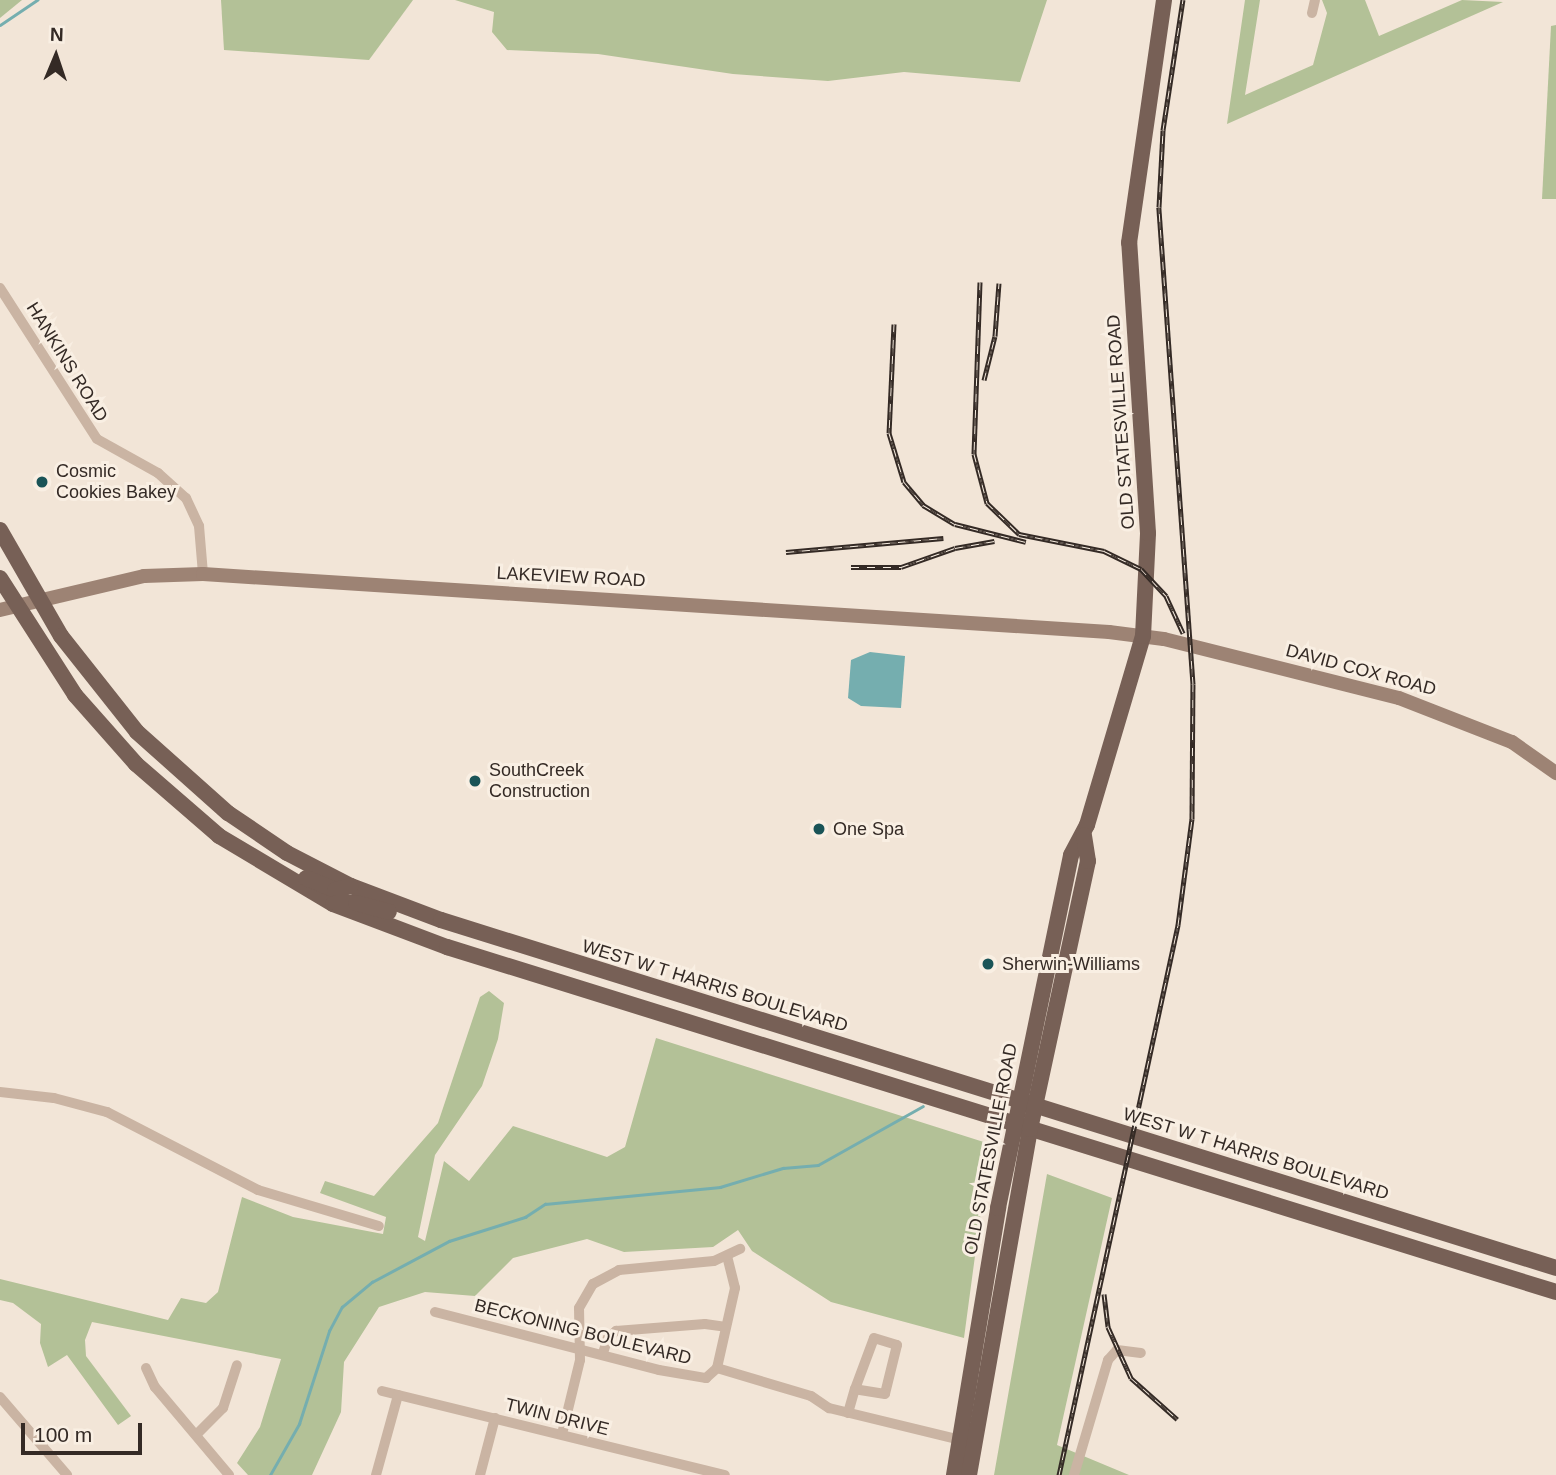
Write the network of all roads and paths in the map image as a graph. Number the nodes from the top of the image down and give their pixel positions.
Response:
1 (1164, 0) edge
2 (1315, 0) edge
3 (1312, 13) dead end
4 (0, 288) edge
5 (0, 530) edge
6 (203, 573) junction
7 (0, 578) edge
8 (40, 600) junction
9 (8, 608) edge
10 (1143, 636) junction
11 (1556, 773) edge
12 (199, 821) junction
13 (1081, 840) junction
14 (351, 887) junction
15 (333, 904) junction
16 (500, 939) junction
17 (1057, 1003) junction
18 (0, 1092) edge
19 (1019, 1100) junction
20 (1035, 1105) junction
21 (1022, 1126) junction
22 (379, 1226) dead end
23 (740, 1249) dead end
24 (727, 1257) junction
25 (1556, 1268) edge
26 (1556, 1292) edge
27 (435, 1312) dead end
28 (726, 1327) junction
29 (580, 1348) junction
30 (603, 1353) junction
31 (1141, 1353) dead end
32 (237, 1365) dead end
33 (146, 1368) dead end
34 (717, 1368) junction
35 (855, 1389) junction
36 (382, 1391) dead end
37 (398, 1395) junction
38 (0, 1397) edge
39 (848, 1413) junction
40 (495, 1418) junction
41 (197, 1434) junction
42 (562, 1434) junction
43 (960, 1440) junction
44 (67, 1475) edge
45 (229, 1475) edge
46 (376, 1475) edge
47 (480, 1475) edge
48 (725, 1475) edge
49 (954, 1475) edge
50 (969, 1475) edge
51 (1074, 1475) edge

1 - 10 main road, OLD STATESVILLE ROAD
2 - 3 street
4 - 6 street, HANKINS ROAD
5 - 8 main road, WEST W T HARRIS BOULEVARD
6 - 8 main road, LAKEVIEW ROAD
6 - 10 main road, LAKEVIEW ROAD
7 - 9 main road
8 - 9 main road, LAKEVIEW ROAD
8 - 14 main road, WEST W T HARRIS BOULEVARD
9 - 12 main road
10 - 11 main road, DAVID COX ROAD
10 - 13 main road, OLD STATESVILLE ROAD
12 - 14 main road
12 - 15 main road
13 - 17 main road
13 - 17 main road, OLD STATESVILLE ROAD
13 - 19 main road, OLD STATESVILLE ROAD
14 - 16 main road, WEST W T HARRIS BOULEVARD
15 - 16 main road
15 - 21 main road
16 - 19 main road, WEST W T HARRIS BOULEVARD
17 - 20 main road, OLD STATESVILLE ROAD
18 - 22 street
19 - 20 main road, WEST W T HARRIS BOULEVARD
19 - 21 main road, OLD STATESVILLE ROAD
20 - 21 main road, OLD STATESVILLE ROAD
20 - 25 main road, WEST W T HARRIS BOULEVARD
21 - 26 main road
21 - 43 main road, OLD STATESVILLE ROAD
21 - 50 main road, OLD STATESVILLE ROAD
23 - 24 street
24 - 28 street
24 - 29 street
27 - 29 street, BECKONING BOULEVARD
28 - 30 street
28 - 34 street
29 - 30 street, BECKONING BOULEVARD
29 - 42 street
30 - 34 street, BECKONING BOULEVARD
31 - 51 street
32 - 41 street
33 - 41 street
34 - 39 street, BECKONING BOULEVARD
35 - 35 street
35 - 39 street
36 - 37 street, TWIN DRIVE
37 - 40 street, TWIN DRIVE
37 - 46 street
38 - 44 street
39 - 43 street, BECKONING BOULEVARD
40 - 42 street, TWIN DRIVE
40 - 47 street
41 - 45 street
42 - 48 street, TWIN DRIVE
43 - 49 main road, OLD STATESVILLE ROAD

